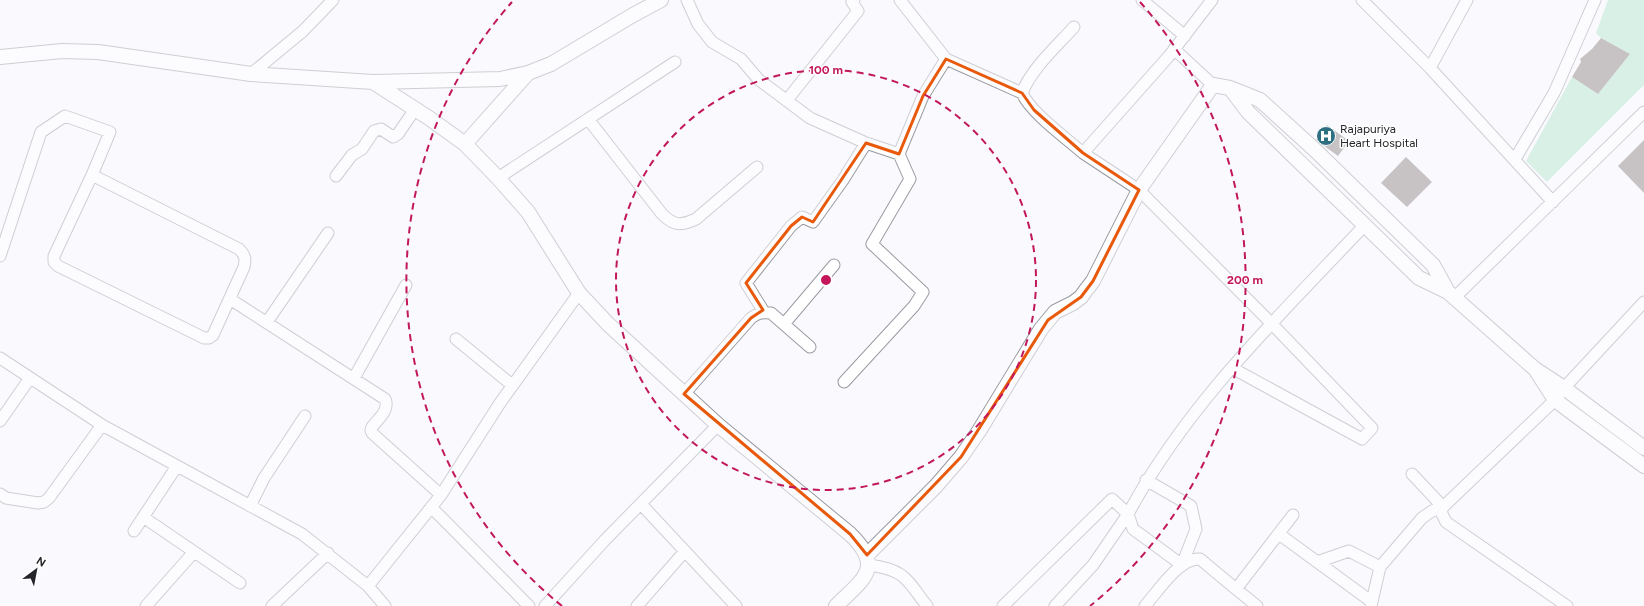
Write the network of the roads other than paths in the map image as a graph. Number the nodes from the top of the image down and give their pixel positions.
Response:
1 (333, 0) edge
2 (661, 0) edge
3 (687, 0) edge
4 (854, 0) edge
5 (900, 0) edge
6 (1142, 0) edge
7 (1212, 0) edge
8 (1362, 0) edge
9 (1467, 0) edge
10 (1595, 0) edge
11 (1074, 27) dead end
12 (1185, 36) junction
13 (1174, 49) junction
14 (0, 57) edge
15 (946, 59) junction
16 (675, 62) dead end
17 (1430, 68) junction
18 (528, 73) junction
19 (251, 74) junction
20 (373, 82) junction
21 (1214, 85) junction
22 (1230, 88) junction
23 (1022, 93) junction
24 (787, 100) junction
25 (415, 109) junction
26 (1644, 112) edge
27 (588, 119) junction
28 (866, 143) junction
29 (465, 144) junction
30 (1083, 153) junction
31 (899, 154) junction
32 (1515, 159) junction
33 (757, 167) dead end
34 (92, 175) junction
35 (336, 176) dead end
36 (498, 178) junction
37 (1139, 190) junction
38 (1553, 202) junction
39 (1364, 226) junction
40 (328, 233) dead end
41 (0, 256) edge
42 (834, 265) dead end
43 (406, 285) dead end
44 (579, 293) junction
45 (1451, 295) junction
46 (230, 299) junction
47 (1644, 302) edge
48 (764, 312) junction
49 (267, 322) junction
50 (784, 324) junction
51 (1272, 324) junction
52 (456, 339) dead end
53 (810, 347) dead end
54 (0, 358) edge
55 (1232, 368) junction
56 (1535, 369) junction
57 (30, 378) junction
58 (354, 378) junction
59 (844, 382) dead end
60 (512, 385) junction
61 (1564, 388) junction
62 (684, 394) junction
63 (1555, 400) junction
64 (305, 416) dead end
65 (0, 421) edge
66 (102, 425) junction
67 (718, 425) junction
68 (1644, 448) edge
69 (177, 466) junction
70 (1644, 466) edge
71 (1412, 474) dead end
72 (1146, 480) junction
73 (0, 494) edge
74 (441, 495) junction
75 (642, 504) junction
76 (250, 506) junction
77 (431, 507) junction
78 (1443, 507) junction
79 (1128, 514) junction
80 (1293, 515) dead end
81 (143, 517) junction
82 (134, 531) dead end
83 (1279, 534) junction
84 (685, 551) junction
85 (194, 552) junction
86 (328, 553) junction
87 (868, 560) junction
88 (1317, 562) junction
89 (1182, 565) junction
90 (1380, 566) junction
91 (240, 583) dead end
92 (368, 586) junction
93 (1236, 589) junction
94 (1372, 604) edge
95 (146, 606) edge
96 (272, 606) edge
97 (385, 606) edge
98 (529, 606) edge
99 (545, 606) edge
100 (637, 606) edge
101 (736, 606) edge
102 (836, 606) edge
103 (927, 606) edge
104 (1003, 606) edge
105 (1055, 606) edge
106 (1146, 606) edge
107 (1257, 606) edge
108 (1567, 606) edge

1 - 19 street
2 - 18 street
3 - 24 street
4 - 24 street
5 - 15 street
6 - 12 street
7 - 12 street
8 - 17 street
9 - 17 street
10 - 32 street
11 - 23 street
12 - 13 street
13 - 21 street
13 - 30 street
14 - 19 street
15 - 23 street
15 - 31 street
16 - 27 street
17 - 32 street
18 - 20 street
18 - 29 street
19 - 20 street
20 - 25 street
21 - 22 street
21 - 37 street
22 - 39 street
22 - 45 street
23 - 30 street
24 - 28 street
25 - 29 street
25 - 35 street
26 - 38 street
27 - 33 street
27 - 36 street
28 - 31 street
28 - 48 street
29 - 36 street
30 - 37 street
31 - 59 street
32 - 38 street
34 - 41 street
34 - 46 street
34 - 46 street
36 - 44 street
37 - 51 street
37 - 87 street
38 - 45 street
39 - 45 street
39 - 51 street
40 - 49 street
42 - 50 street
43 - 58 street
44 - 60 street
44 - 62 street
45 - 56 street
46 - 49 street
47 - 61 street
48 - 50 street
48 - 62 street
49 - 58 street
50 - 53 street
51 - 55 street
51 - 55 street
52 - 60 street
54 - 57 street
55 - 72 street
56 - 61 street
56 - 63 street
57 - 65 street
57 - 66 street
58 - 74 street
60 - 74 street
61 - 63 street
61 - 68 street
62 - 67 street
63 - 70 street
63 - 78 street
64 - 76 street
66 - 69 street
66 - 73 street
67 - 75 street
67 - 87 street
69 - 76 street
69 - 81 street
71 - 78 street
72 - 79 street
72 - 89 street
74 - 77 street
75 - 84 street
75 - 99 street
76 - 86 street
77 - 92 street
77 - 98 street
78 - 90 street
78 - 108 street
79 - 89 street
79 - 104 street
79 - 105 street
80 - 83 street
81 - 82 street
81 - 85 street
83 - 88 street
83 - 93 street
84 - 100 street
84 - 101 street
85 - 91 street
85 - 95 street
86 - 92 street
86 - 96 street
87 - 102 street
87 - 103 street
88 - 90 street
88 - 94 street
89 - 93 street
89 - 106 street
90 - 94 street
92 - 97 street
93 - 107 street

